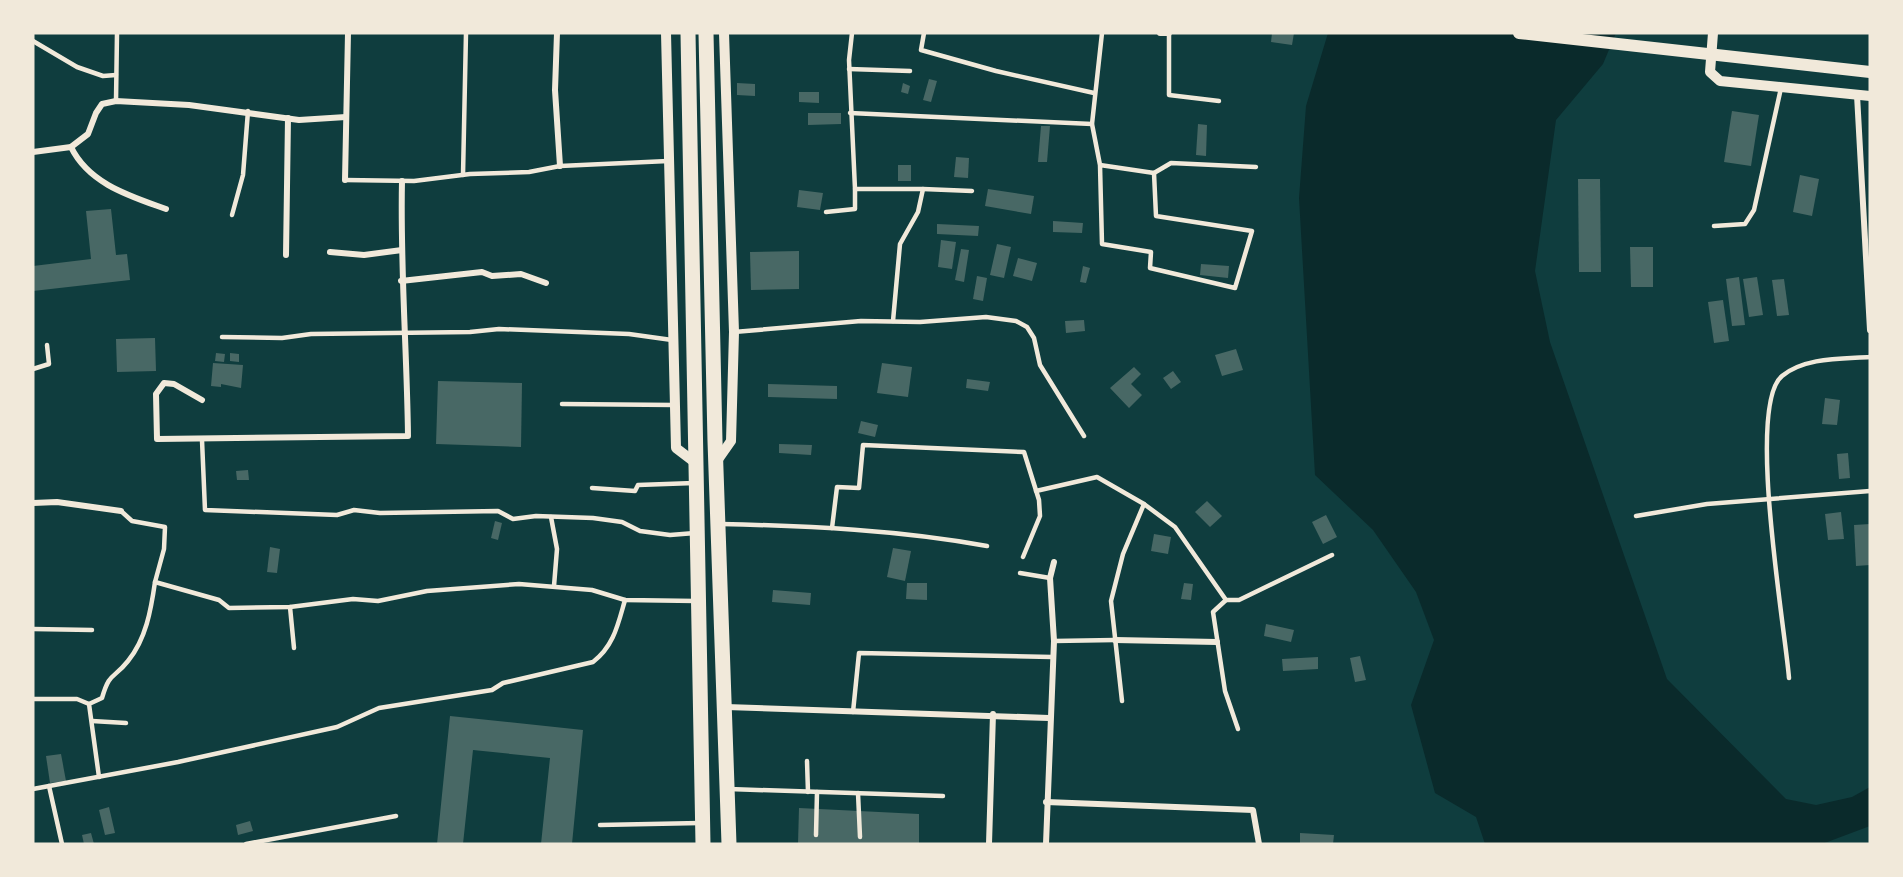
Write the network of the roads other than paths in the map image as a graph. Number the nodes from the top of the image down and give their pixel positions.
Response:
1 (117, 33) edge
2 (348, 33) edge
3 (466, 33) edge
4 (557, 33) edge
5 (666, 33) edge
6 (688, 33) edge
7 (706, 33) edge
8 (724, 33) edge
9 (852, 33) edge
10 (924, 33) edge
11 (1102, 33) edge
12 (1160, 33) edge
13 (1519, 33) edge
14 (1713, 33) edge
15 (1169, 34) edge
16 (33, 41) edge
17 (849, 69) junction
18 (910, 71) dead end
19 (1870, 72) edge
20 (116, 75) junction
21 (1781, 88) junction
22 (1094, 93) junction
23 (1857, 95) junction
24 (1870, 96) edge
25 (116, 101) junction
26 (1219, 101) dead end
27 (248, 111) junction
28 (850, 113) junction
29 (345, 117) junction
30 (288, 118) junction
31 (1092, 124) junction
32 (71, 147) junction
33 (33, 152) edge
34 (668, 161) junction
35 (1100, 165) junction
36 (560, 166) junction
37 (1256, 167) dead end
38 (1154, 173) junction
39 (463, 175) junction
40 (345, 180) joint
41 (402, 181) junction
42 (855, 189) junction
43 (923, 189) junction
44 (972, 191) dead end
45 (166, 209) dead end
46 (826, 212) dead end
47 (232, 215) dead end
48 (1714, 226) dead end
49 (402, 250) junction
50 (330, 252) dead end
51 (286, 255) dead end
52 (401, 281) junction
53 (546, 283) dead end
54 (893, 321) junction
55 (1870, 330) edge
56 (406, 332) junction
57 (734, 332) junction
58 (222, 338) dead end
59 (672, 340) junction
60 (48, 345) dead end
61 (1870, 357) edge
62 (33, 369) edge
63 (202, 400) dead end
64 (562, 404) dead end
65 (674, 405) junction
66 (1084, 436) dead end
67 (202, 440) junction
68 (717, 461) junction
69 (697, 464) junction
70 (697, 483) junction
71 (592, 488) dead end
72 (1036, 491) junction
73 (1870, 491) edge
74 (1770, 498) junction
75 (33, 503) edge
76 (1144, 504) junction
77 (121, 511) joint
78 (1636, 516) dead end
79 (551, 517) junction
80 (718, 524) junction
81 (832, 528) junction
82 (698, 532) junction
83 (987, 546) dead end
84 (1332, 555) dead end
85 (1023, 557) dead end
86 (1054, 562) dead end
87 (1020, 573) dead end
88 (1050, 578) junction
89 (156, 582) junction
90 (554, 586) junction
91 (625, 600) junction
92 (1226, 600) junction
93 (699, 601) junction
94 (291, 607) junction
95 (33, 629) edge
96 (92, 630) dead end
97 (1115, 640) junction
98 (1054, 641) junction
99 (1217, 642) junction
100 (294, 648) dead end
101 (1052, 657) junction
102 (1789, 678) dead end
103 (33, 699) edge
104 (1122, 700) dead end
105 (90, 704) junction
106 (726, 708) junction
107 (853, 712) junction
108 (993, 714) junction
109 (1049, 718) junction
110 (92, 721) junction
111 (126, 723) dead end
112 (1238, 729) dead end
113 (807, 761) dead end
114 (99, 777) junction
115 (49, 786) junction
116 (33, 789) edge
117 (729, 789) junction
118 (808, 792) junction
119 (817, 792) junction
120 (858, 793) junction
121 (943, 796) dead end
122 (1046, 802) junction
123 (396, 816) dead end
124 (702, 823) junction
125 (600, 825) dead end
126 (816, 835) dead end
127 (860, 837) dead end
128 (262, 843) edge
129 (62, 844) edge
130 (246, 844) edge
131 (703, 844) edge
132 (729, 844) edge
133 (989, 844) edge
134 (1046, 844) edge
135 (1259, 844) edge

1 - 20 lane
2 - 29 street
3 - 39 lane
4 - 36 street
5 - 34 street
6 - 69 main road
7 - 68 main road
8 - 57 street
9 - 17 lane
10 - 22 lane
11 - 22 lane
12 - 15 street
13 - 19 main road
14 - 21 street
15 - 26 lane
16 - 20 lane
17 - 18 lane
17 - 28 lane
20 - 25 lane
21 - 23 street
21 - 48 lane
22 - 31 lane
23 - 24 street
23 - 55 street
25 - 27 street
25 - 32 street
27 - 30 street
27 - 47 lane
28 - 31 lane
28 - 42 lane
29 - 30 street
29 - 40 street
30 - 51 street
31 - 35 lane
32 - 33 street
32 - 45 street
34 - 36 lane
34 - 59 street
35 - 38 lane
35 - 38 lane
36 - 39 lane
37 - 38 lane
39 - 41 lane
40 - 41 lane
41 - 49 street
42 - 43 lane
42 - 46 lane
43 - 44 lane
43 - 54 lane
49 - 50 street
49 - 52 street
52 - 53 street
52 - 56 street
54 - 57 lane
54 - 66 lane
56 - 58 lane
56 - 59 lane
56 - 67 street
57 - 68 street
59 - 65 street
60 - 62 lane
61 - 74 lane
63 - 67 street
64 - 65 lane
65 - 69 street
67 - 79 lane
68 - 80 main road
69 - 70 main road
70 - 71 lane
70 - 82 main road
72 - 76 lane
72 - 81 lane
72 - 85 lane
73 - 74 lane
74 - 78 lane
74 - 102 lane
75 - 77 street
76 - 92 lane
76 - 97 lane
77 - 89 lane
79 - 82 lane
79 - 90 lane
80 - 81 lane
80 - 106 main road
81 - 83 lane
82 - 93 main road
84 - 92 lane
86 - 88 street
87 - 88 lane
88 - 98 street
89 - 94 lane
89 - 105 lane
90 - 91 lane
90 - 94 lane
91 - 93 lane
91 - 114 lane
92 - 99 lane
93 - 124 main road
94 - 100 lane
95 - 96 lane
97 - 98 lane
97 - 99 street
97 - 104 lane
98 - 101 street
99 - 112 lane
101 - 107 lane
101 - 109 street
103 - 105 lane
105 - 110 lane
106 - 107 street
106 - 117 main road
107 - 108 street
108 - 109 street
108 - 133 street
109 - 122 street
110 - 111 lane
110 - 114 lane
113 - 118 lane
114 - 115 lane
115 - 116 lane
115 - 129 lane
117 - 118 lane
117 - 132 main road
118 - 119 lane
119 - 120 lane
119 - 126 lane
120 - 121 lane
120 - 127 lane
122 - 134 street
122 - 135 street
123 - 128 lane
124 - 125 lane
124 - 131 main road
128 - 130 lane

